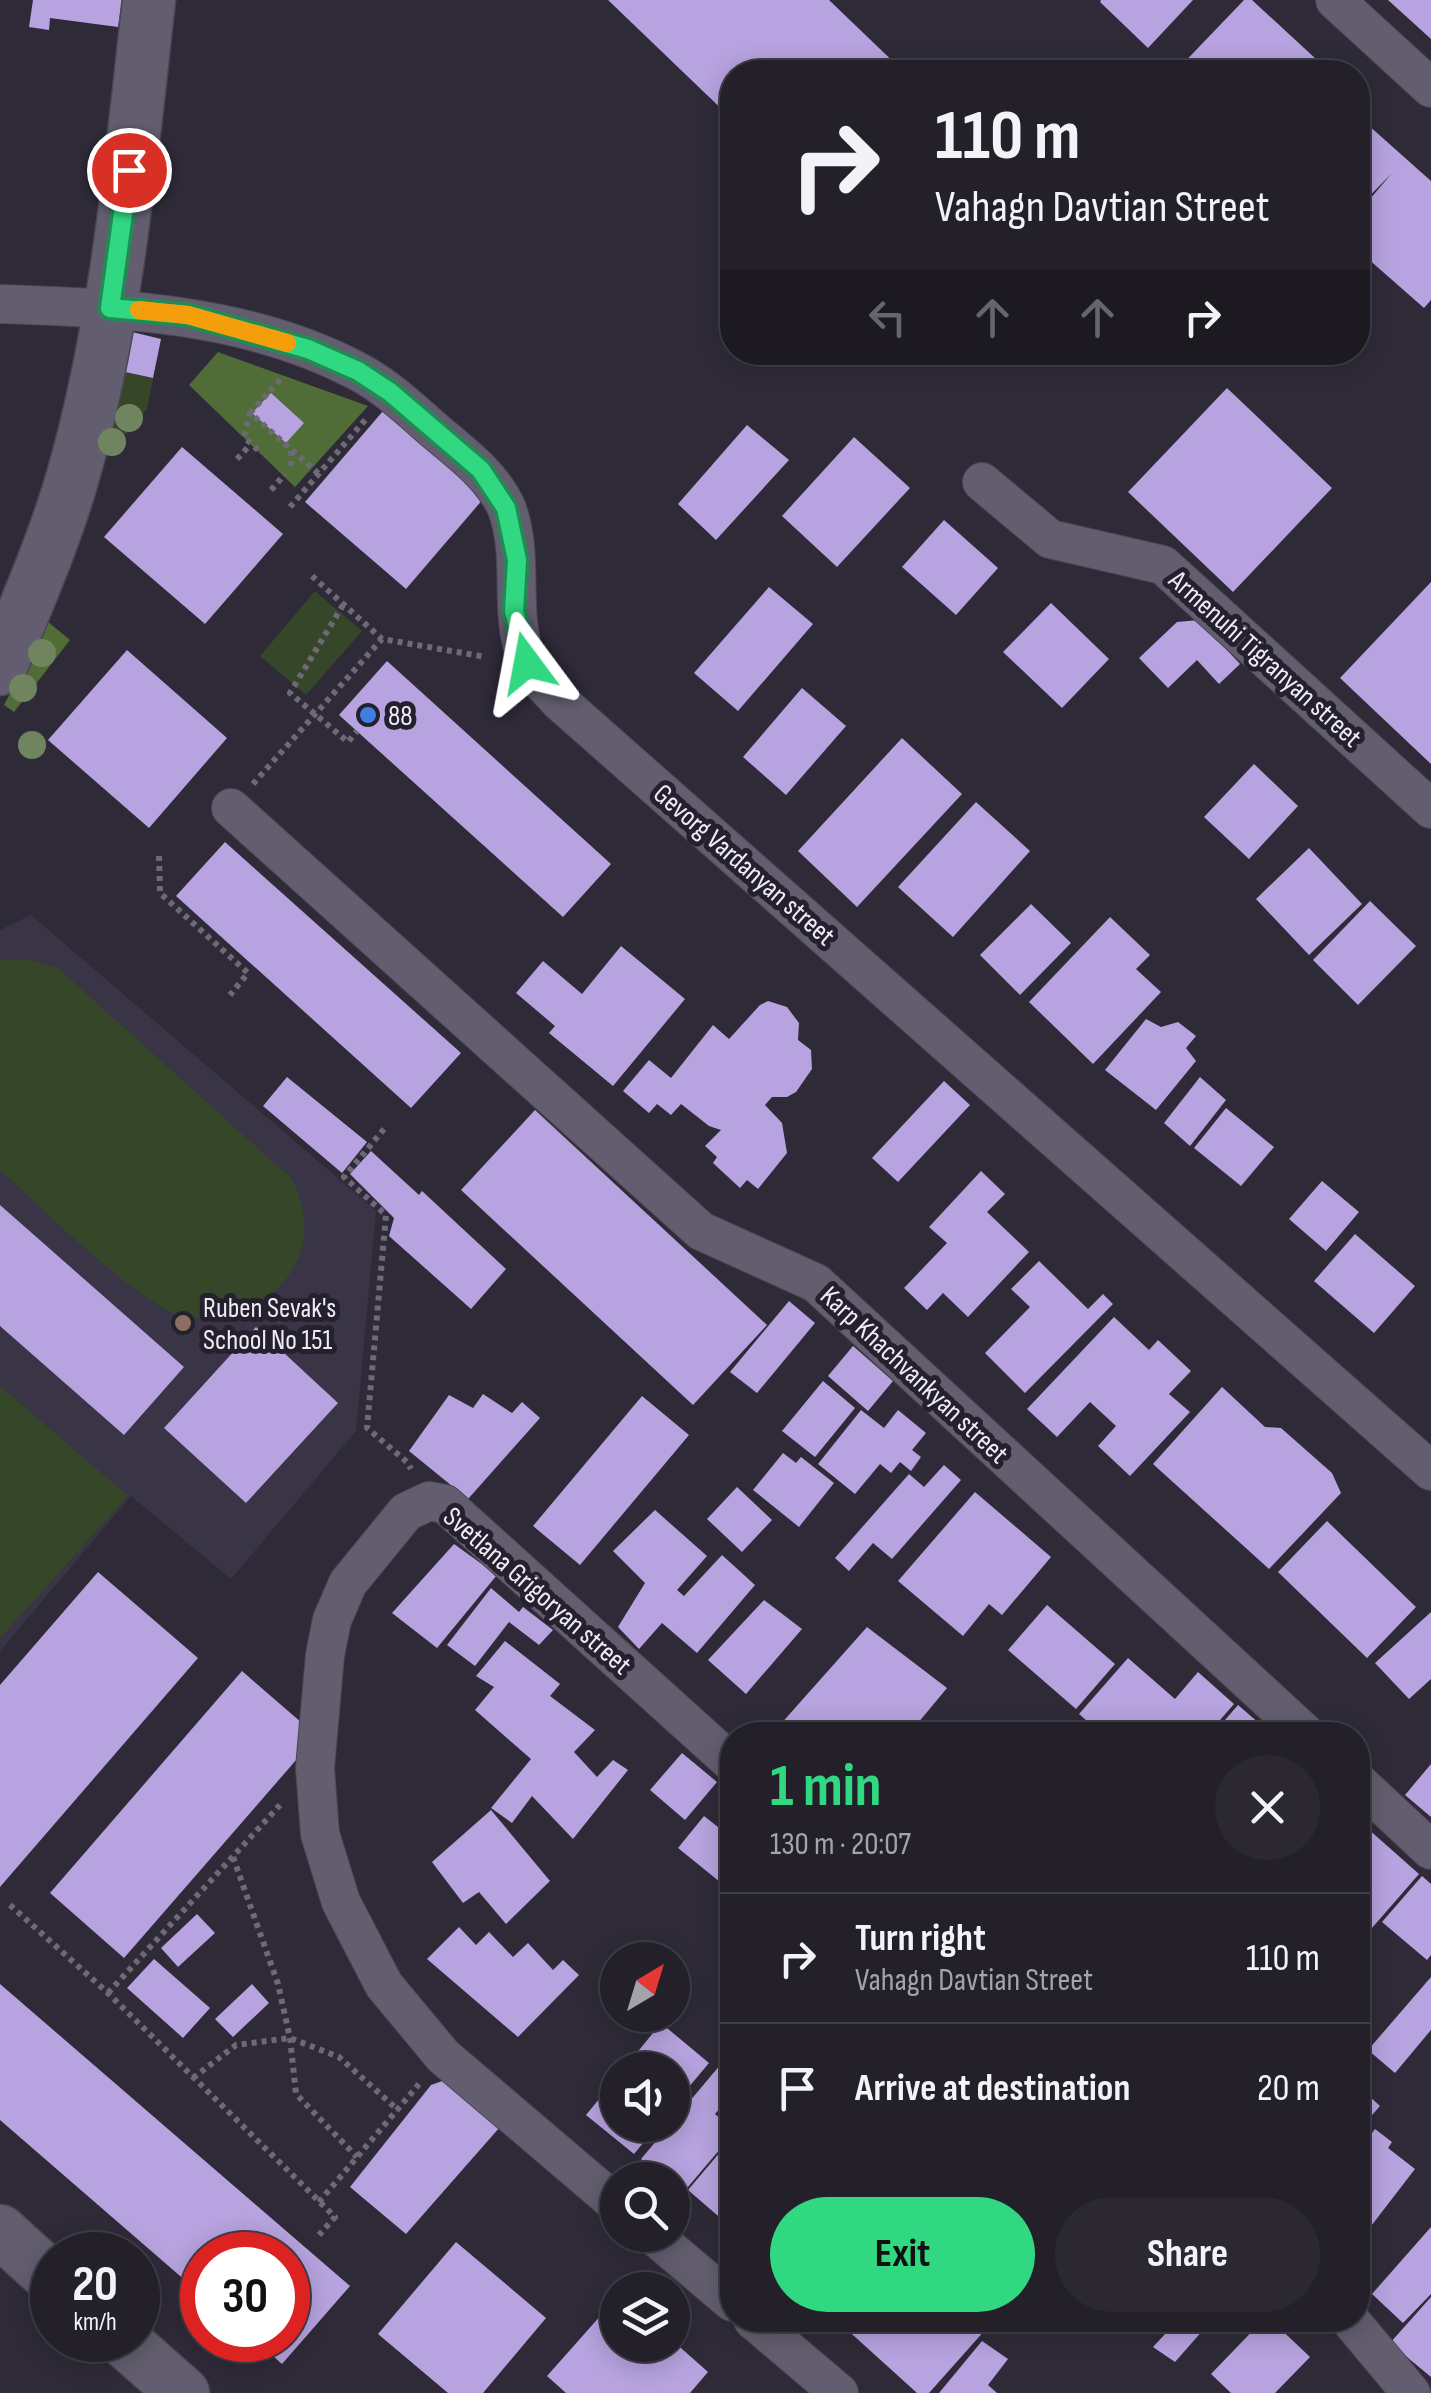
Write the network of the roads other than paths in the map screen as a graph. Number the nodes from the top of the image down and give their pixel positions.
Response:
1 (149, 0) edge
2 (1335, 0) edge
3 (1431, 88) edge
4 (0, 304) edge
5 (110, 308) junction
6 (982, 482) dead end
7 (0, 669) edge
8 (232, 808) road end
9 (1431, 808) edge
10 (1431, 1471) edge
11 (1292, 1722) edge
12 (720, 1752) edge
13 (1370, 1793) edge
14 (1431, 1850) edge
15 (600, 2190) edge
16 (0, 2232) edge
17 (673, 2252) edge
18 (30, 2259) edge
19 (720, 2292) edge
20 (767, 2332) edge
21 (1360, 2332) edge
22 (148, 2362) edge
23 (183, 2393) edge
24 (839, 2393) edge
25 (1411, 2393) edge

1 - 5 street
2 - 3 street
4 - 5 street, Gevorg Vardanyan street
5 - 7 street
5 - 10 street, Gevorg Vardanyan street
6 - 9 street, Armenuhi Tigranyan street
8 - 11 street, Karp Khachvankyan street
12 - 15 street, Svetlana Grigoryan street
13 - 14 street
16 - 18 street
17 - 19 street
20 - 24 street
21 - 25 street
22 - 23 street

